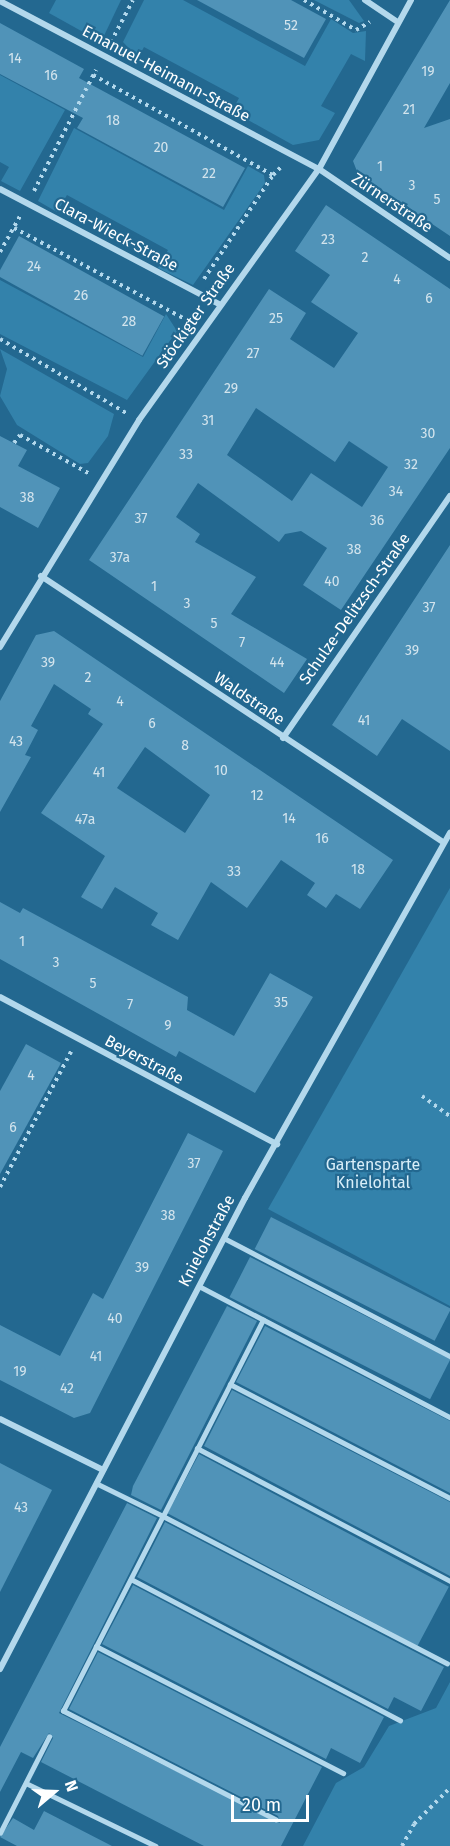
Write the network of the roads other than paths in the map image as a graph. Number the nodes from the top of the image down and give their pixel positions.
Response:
1 (365, 0) edge
2 (411, 0) edge
3 (0, 1) edge
4 (398, 22) junction
5 (319, 170) junction
6 (0, 189) edge
7 (450, 258) edge
8 (219, 304) junction
9 (450, 496) edge
10 (41, 576) junction
11 (0, 647) edge
12 (283, 738) junction
13 (450, 833) edge
14 (443, 842) junction
15 (0, 997) edge
16 (277, 1144) junction
17 (224, 1238) junction
18 (199, 1286) junction
19 (264, 1320) junction
20 (450, 1356) edge
21 (230, 1384) junction
22 (450, 1417) edge
23 (0, 1419) edge
24 (197, 1448) junction
25 (103, 1470) junction
26 (96, 1483) junction
27 (450, 1498) edge
28 (163, 1516) junction
29 (131, 1579) junction
30 (450, 1581) edge
31 (96, 1647) junction
32 (447, 1663) dead end
33 (0, 1668) edge
34 (400, 1720) dead end
35 (49, 1737) dead end
36 (343, 1773) dead end
37 (26, 1783) junction
38 (276, 1820) dead end
39 (0, 1833) edge
40 (156, 1846) edge

1 - 4 street
2 - 4 street, Stöckigter Straße
3 - 5 street, Emanuel-Heimann-Straße
4 - 5 street, Stöckigter Straße
5 - 7 street, Zürnerstraße
5 - 8 street, Stöckigter Straße
6 - 8 street, Clara-Wieck-Straße
8 - 10 street, Stöckigter Straße
9 - 12 street, Schulze-Delitzsch-Straße
10 - 11 street, Stöckigter Straße
10 - 12 street, Waldstraße
12 - 14 street, Waldstraße
13 - 14 street, Knielohstraße
14 - 16 street, Knielohstraße
15 - 16 street, Beyerstraße
16 - 17 street, Knielohstraße
17 - 18 street, Knielohstraße
17 - 20 lane
18 - 19 lane
18 - 25 street, Knielohstraße
19 - 21 lane
19 - 22 lane
21 - 24 lane
21 - 27 lane
23 - 25 street
24 - 28 lane
24 - 30 lane
25 - 26 street, Knielohstraße
26 - 28 lane
26 - 33 street, Knielohstraße
28 - 29 lane
28 - 32 lane
29 - 31 lane
29 - 34 lane
31 - 36 lane
31 - 38 lane
35 - 37 lane
37 - 39 lane
37 - 40 lane

